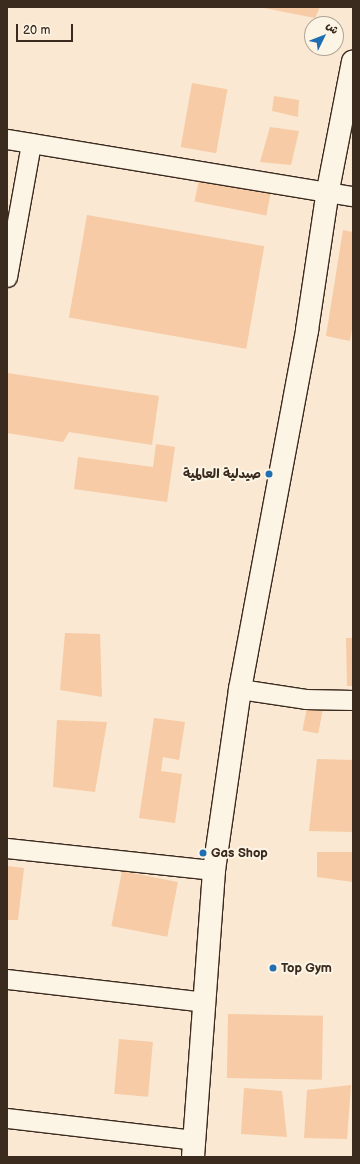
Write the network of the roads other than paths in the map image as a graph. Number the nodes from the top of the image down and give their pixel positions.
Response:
1 (353, 61) edge
2 (7, 138) edge
3 (31, 143) junction
4 (328, 190) junction
5 (353, 196) edge
6 (7, 277) edge
7 (240, 689) junction
8 (353, 700) edge
9 (7, 848) edge
10 (214, 870) junction
11 (7, 979) edge
12 (205, 1002) junction
13 (7, 1118) edge
14 (193, 1148) edge

1 - 4 street
2 - 3 street
3 - 4 street
3 - 6 street
4 - 5 street
4 - 7 street
7 - 8 street
7 - 10 street
9 - 10 street
10 - 12 street
11 - 12 street
12 - 14 street
13 - 14 street

